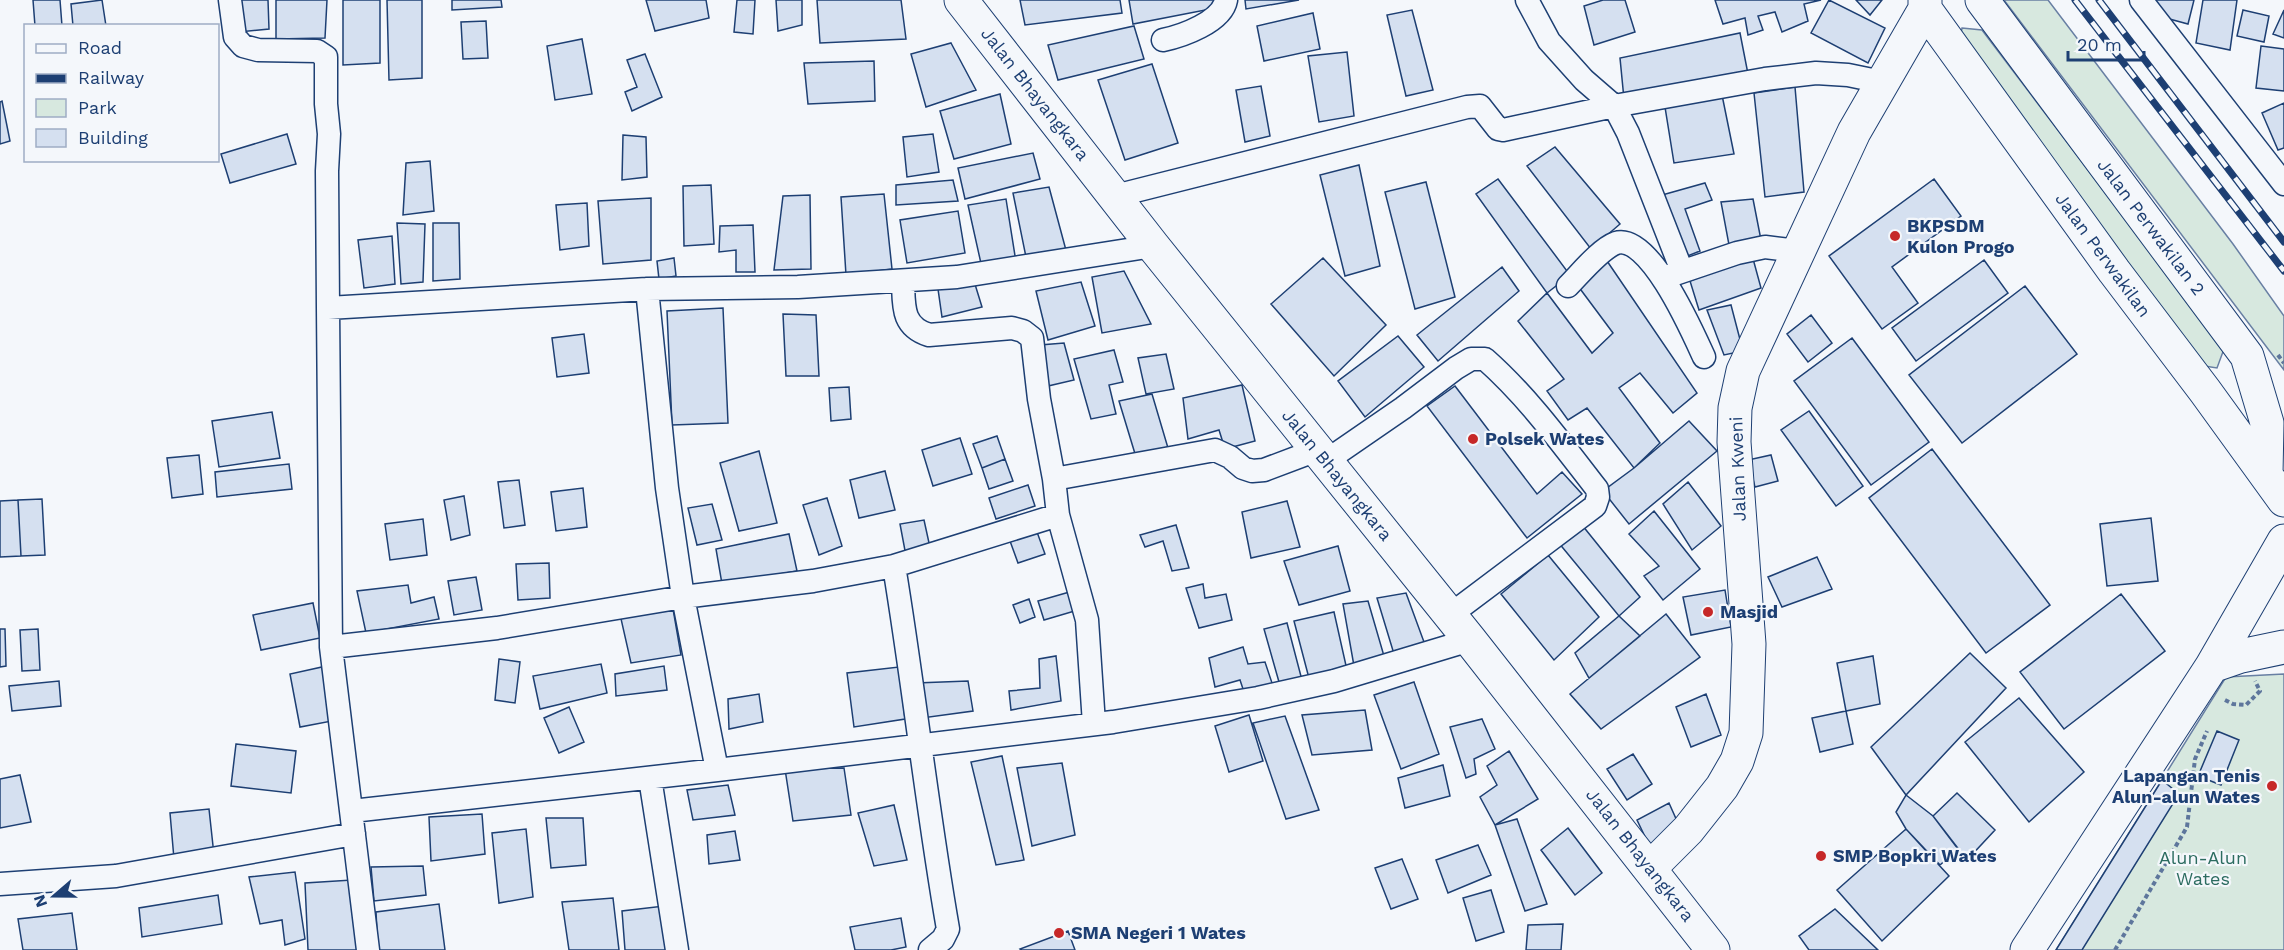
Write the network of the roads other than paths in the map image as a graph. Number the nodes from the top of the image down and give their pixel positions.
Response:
1 (230, 0) edge
2 (962, 0) edge
3 (1226, 0) edge
4 (1527, 0) edge
5 (1982, 0) edge
6 (2141, 0) edge
7 (1925, 5) edge
8 (1163, 40) dead end
9 (1882, 82) junction
10 (1614, 106) junction
11 (2284, 184) edge
12 (1115, 196) junction
13 (1153, 246) junction
14 (1798, 251) junction
15 (1672, 275) junction
16 (903, 281) junction
17 (1568, 286) dead end
18 (647, 289) junction
19 (328, 308) junction
20 (1704, 357) dead end
21 (1321, 456) junction
22 (1054, 479) junction
23 (2275, 487) edge
24 (1058, 515) junction
25 (2284, 541) edge
26 (894, 566) junction
27 (683, 597) junction
28 (1450, 615) junction
29 (1470, 640) junction
30 (332, 646) junction
31 (2284, 647) edge
32 (2215, 681) junction
33 (1094, 724) junction
34 (922, 745) junction
35 (717, 770) junction
36 (650, 778) junction
37 (352, 811) junction
38 (354, 834) junction
39 (1650, 868) junction
40 (0, 884) edge
41 (368, 950) edge
42 (677, 950) edge
43 (930, 950) edge
44 (1713, 950) edge
45 (2027, 950) edge

1 - 19 street
2 - 12 street, Jalan Bhayangkara
3 - 8 street
4 - 10 street
5 - 23 street, Jalan Perwakilan 2
6 - 11 street
7 - 9 street, Jalan Kweni
7 - 23 street, Jalan Perwakilan
9 - 10 street
9 - 14 street, Jalan Kweni
10 - 12 street
10 - 15 street
12 - 13 street, Jalan Bhayangkara
13 - 16 street
13 - 21 street, Jalan Bhayangkara
14 - 15 street
14 - 39 street, Jalan Kweni
15 - 17 street
15 - 20 street
16 - 18 street
16 - 22 street
18 - 19 street
18 - 27 street
19 - 30 street
21 - 22 street
21 - 28 street, Jalan Bhayangkara
21 - 28 street
22 - 24 street
24 - 26 street
24 - 33 street
25 - 32 street
26 - 27 street
26 - 34 street
27 - 30 street
27 - 35 street
28 - 29 street, Jalan Bhayangkara
29 - 33 street
29 - 39 street, Jalan Bhayangkara
30 - 37 street
31 - 32 street
32 - 45 street
33 - 34 street
34 - 35 street
34 - 43 street
35 - 36 street
36 - 37 street
36 - 42 street
37 - 38 street
38 - 40 street
38 - 41 street
39 - 44 street, Jalan Bhayangkara

